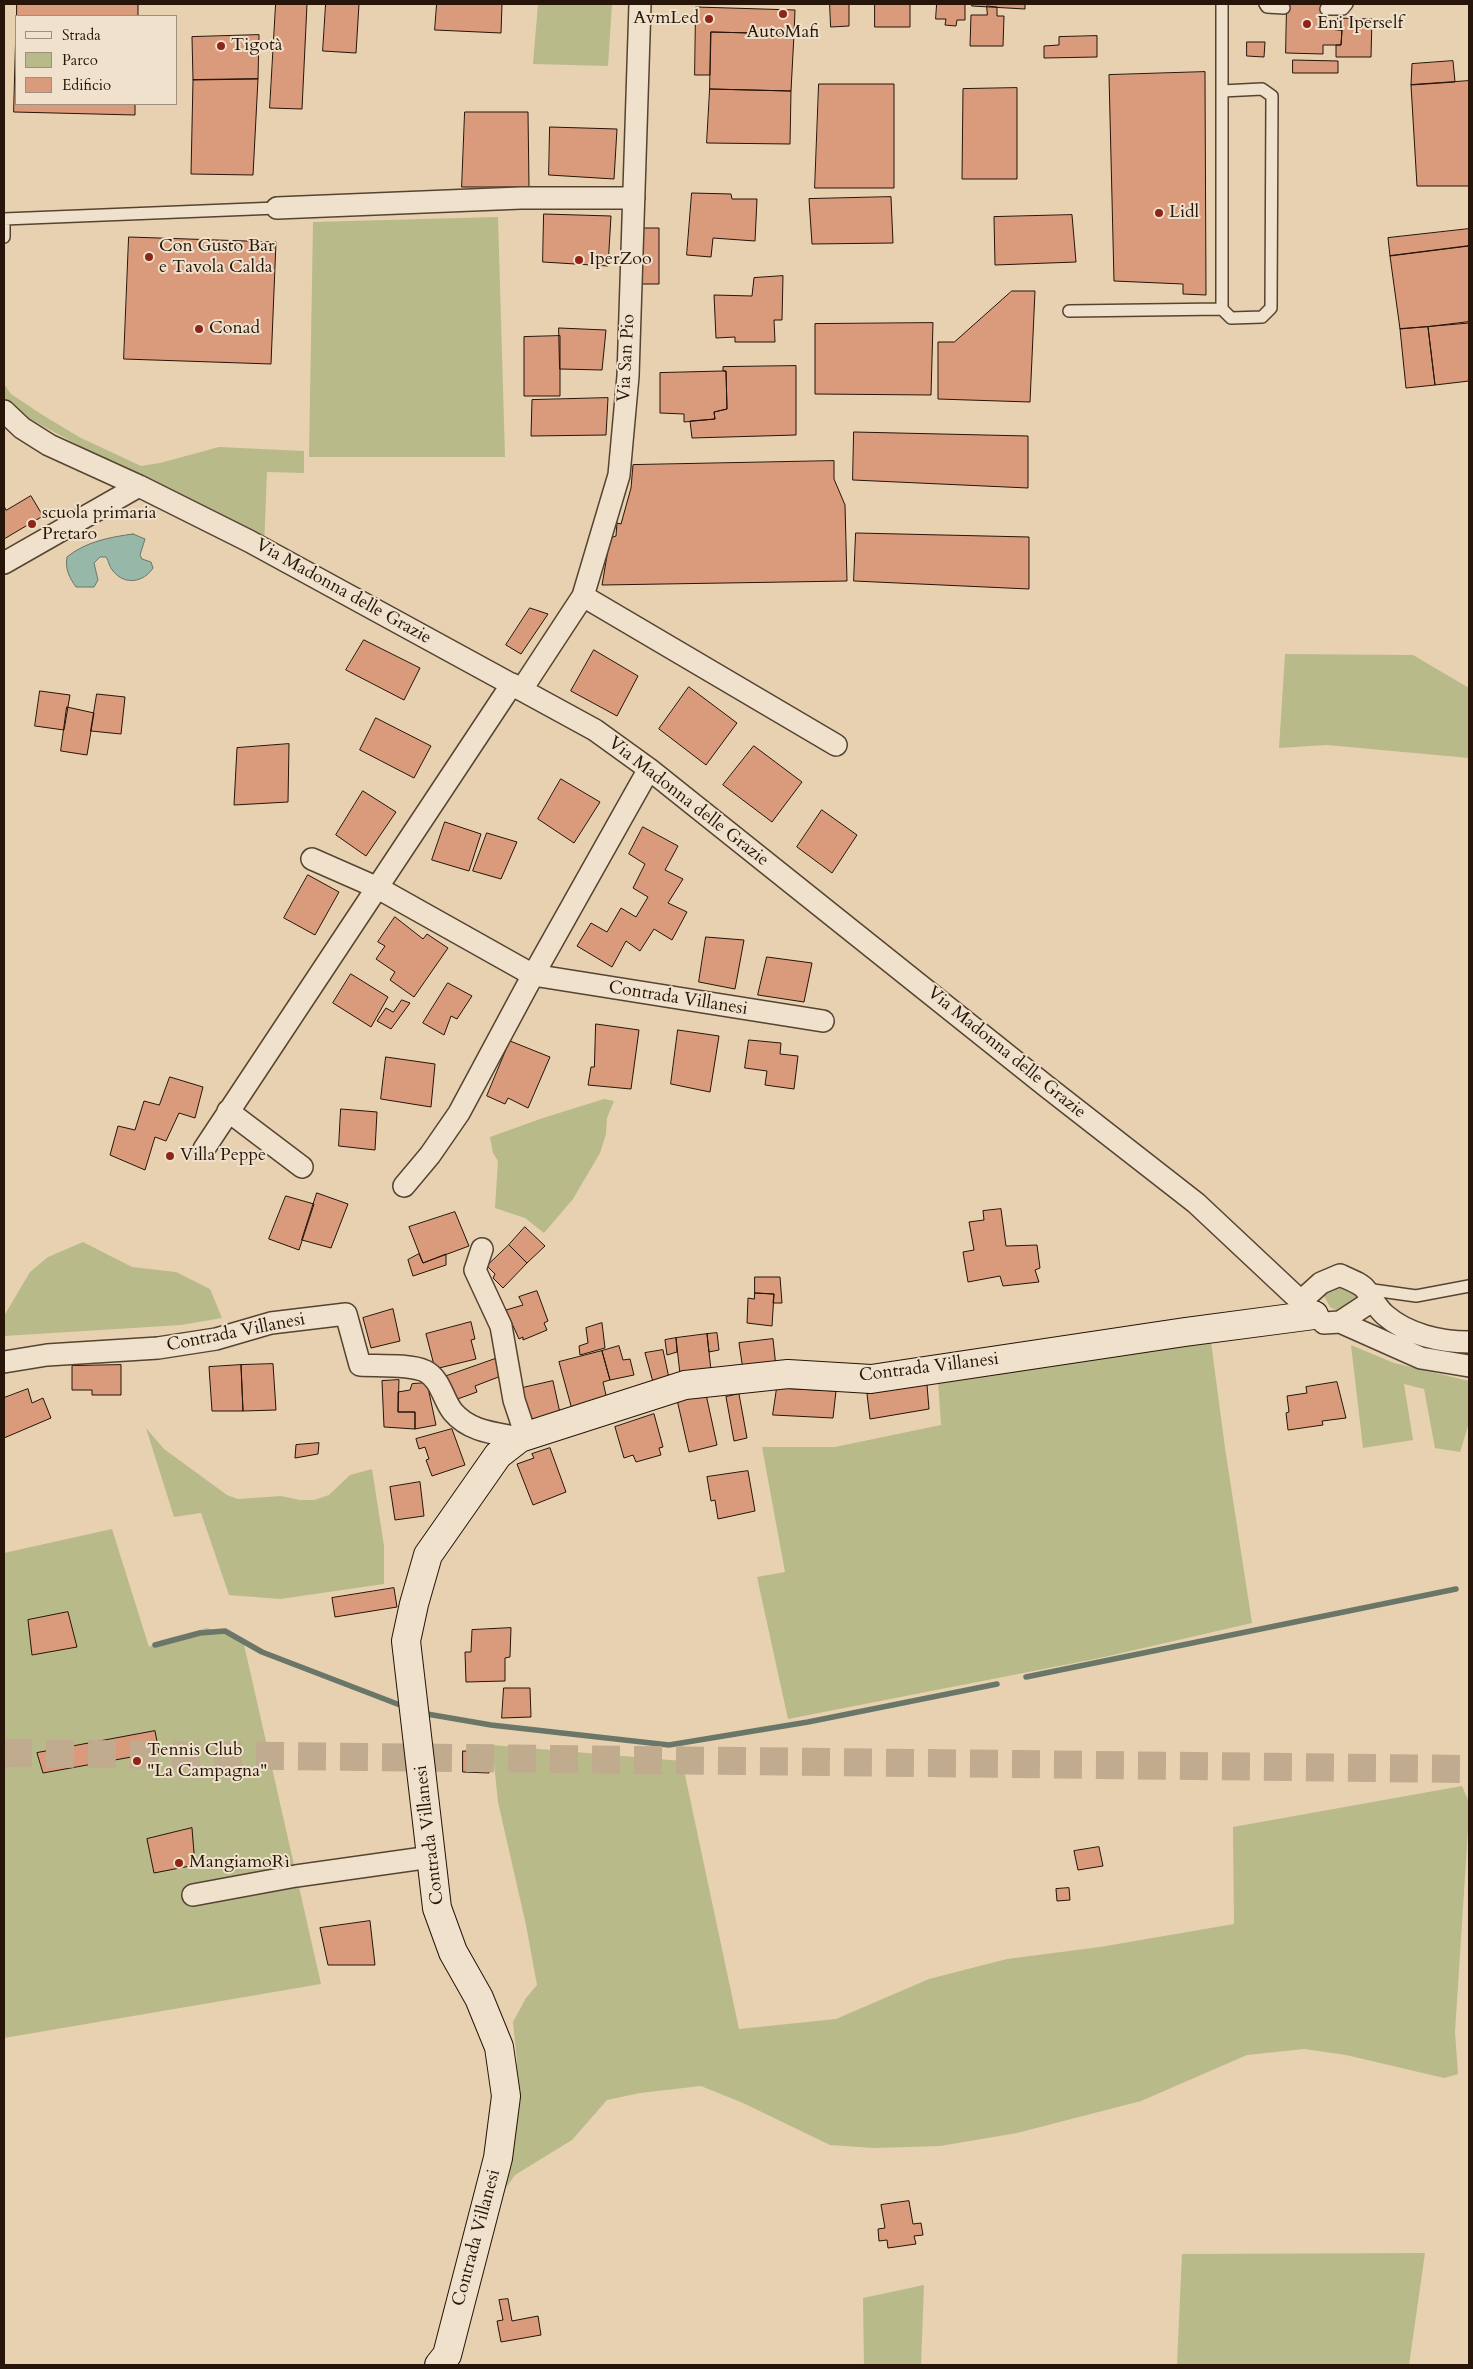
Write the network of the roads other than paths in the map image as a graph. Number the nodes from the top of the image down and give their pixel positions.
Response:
1 (640, 4) edge
2 (1222, 4) edge
3 (1265, 4) edge
4 (1347, 4) edge
5 (1284, 8) dead end
6 (1326, 9) dead end
7 (1222, 91) junction
8 (634, 198) junction
9 (277, 208) joint
10 (4, 220) edge
11 (4, 237) edge
12 (1222, 309) junction
13 (1069, 311) dead end
14 (8, 421) edge
15 (139, 486) junction
16 (4, 563) edge
17 (583, 596) junction
18 (517, 687) junction
19 (836, 745) dead end
20 (649, 769) junction
21 (312, 859) dead end
22 (378, 888) junction
23 (533, 975) junction
24 (823, 1021) dead end
25 (228, 1111) junction
26 (204, 1149) dead end
27 (302, 1167) dead end
28 (404, 1186) dead end
29 (482, 1249) dead end
30 (1469, 1286) edge
31 (1369, 1295) junction
32 (1307, 1309) junction
33 (1340, 1322) junction
34 (1469, 1342) edge
35 (4, 1362) edge
36 (1469, 1366) edge
37 (523, 1437) junction
38 (431, 1857) junction
39 (193, 1895) dead end
40 (439, 2365) edge

1 - 8 street, Via San Pio
2 - 7 lane
3 - 5 lane
4 - 6 lane
7 - 12 lane
7 - 12 lane
8 - 9 street
8 - 17 street, Via San Pio
9 - 10 lane
10 - 11 lane
12 - 13 lane
14 - 15 street, Via Madonna delle Grazie
15 - 16 street
15 - 18 street, Via Madonna delle Grazie
17 - 18 street, Via San Pio
17 - 19 street
18 - 20 street, Via Madonna delle Grazie
18 - 22 street
20 - 23 street
20 - 32 street, Via Madonna delle Grazie
21 - 22 street, Contrada Villanesi
22 - 23 street, Contrada Villanesi
22 - 25 street
23 - 24 street, Contrada Villanesi
23 - 28 street
25 - 26 street
25 - 27 street
29 - 37 street
30 - 31 lane
31 - 32 street
31 - 33 street
31 - 34 street
32 - 33 street
32 - 37 street, Contrada Villanesi
33 - 36 street
35 - 37 street, Contrada Villanesi
37 - 38 street, Contrada Villanesi
38 - 39 street
38 - 40 street, Contrada Villanesi

